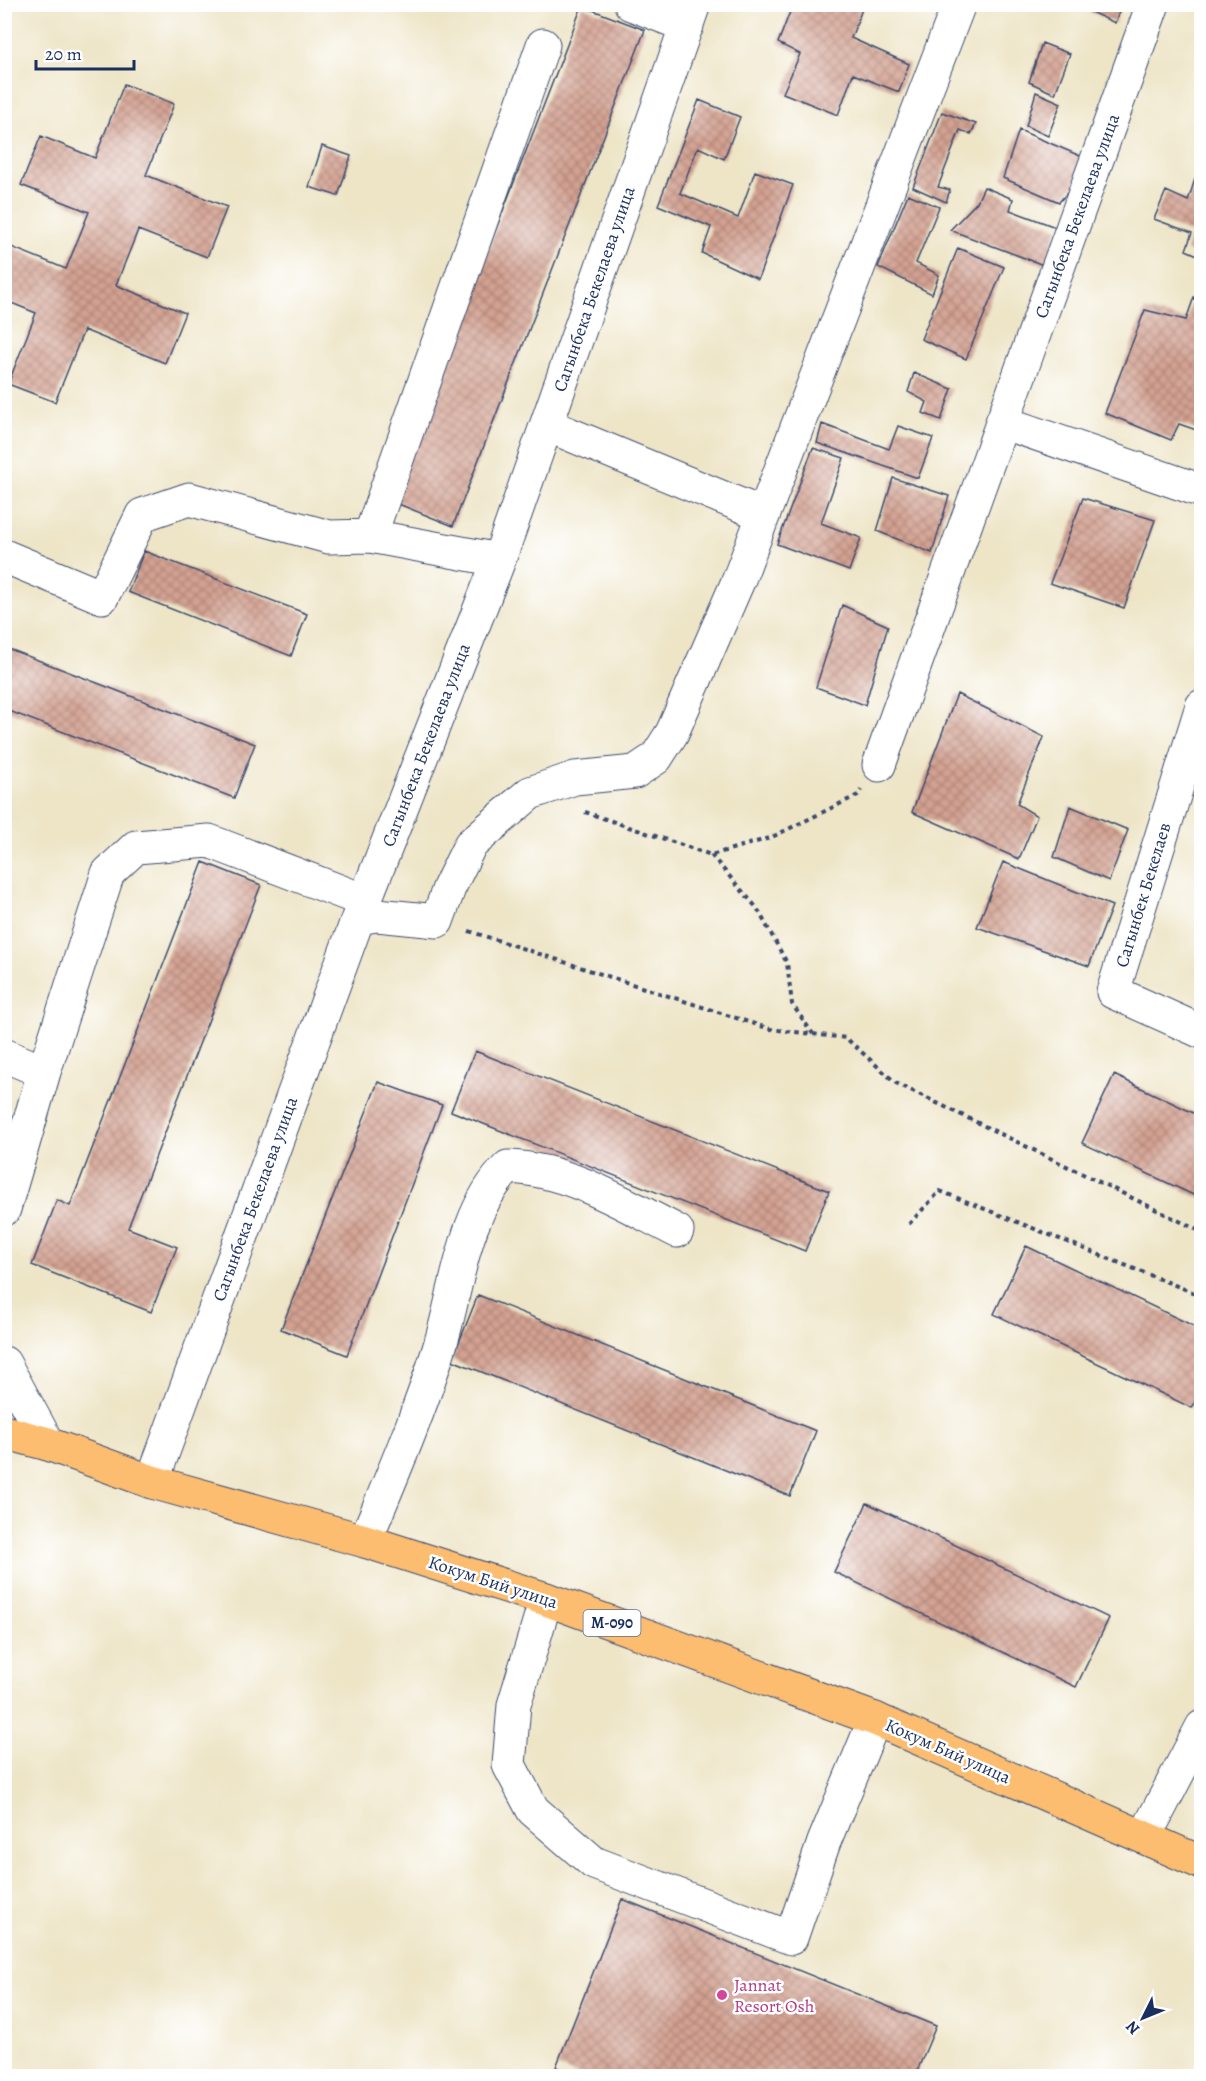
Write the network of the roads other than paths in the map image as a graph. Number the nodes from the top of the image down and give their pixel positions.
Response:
1 (631, 4) edge
2 (959, 4) edge
3 (1154, 4) edge
4 (691, 15) edge
5 (543, 45) dead end
6 (1002, 422) junction
7 (547, 424) junction
8 (1202, 491) edge
9 (762, 514) junction
10 (370, 536) junction
11 (4, 556) edge
12 (499, 560) junction
13 (1202, 706) edge
14 (879, 765) road end
15 (361, 909) junction
16 (1202, 1032) edge
17 (4, 1055) edge
18 (44, 1072) junction
19 (4, 1209) edge
20 (677, 1231) dead end
21 (4, 1363) edge
22 (4, 1432) edge
23 (48, 1444) junction
24 (152, 1482) junction
25 (365, 1541) junction
26 (546, 1599) junction
27 (875, 1719) junction
28 (1202, 1727) edge
29 (1145, 1836) junction
30 (1202, 1863) edge

1 - 4 street
2 - 9 street
3 - 6 street, Сагынбека Бекелаева улица
4 - 7 street, Сагынбека Бекелаева улица
5 - 10 street
6 - 8 street
6 - 14 street, Сагынбека Бекелаева улица
7 - 9 street
7 - 12 street, Сагынбека Бекелаева улица
9 - 15 street
10 - 11 street
10 - 12 street
12 - 15 street, Сагынбека Бекелаева улица
13 - 16 street, Сагынбек Бекелаев
15 - 18 street
15 - 24 street, Сагынбека Бекелаева улица
17 - 18 street
18 - 19 street
20 - 25 street
21 - 23 street
22 - 23 main road, Кокум Бий улица / М-090
23 - 24 main road, Кокум Бий улица / М-090
24 - 25 main road, Кокум Бий улица / М-090
25 - 26 main road, Кокум Бий улица / М-090
26 - 27 main road, Кокум Бий улица / М-090
26 - 27 street
27 - 29 main road, Кокум Бий улица / М-090
28 - 29 street
29 - 30 main road, Кокум Бий улица / М-090

